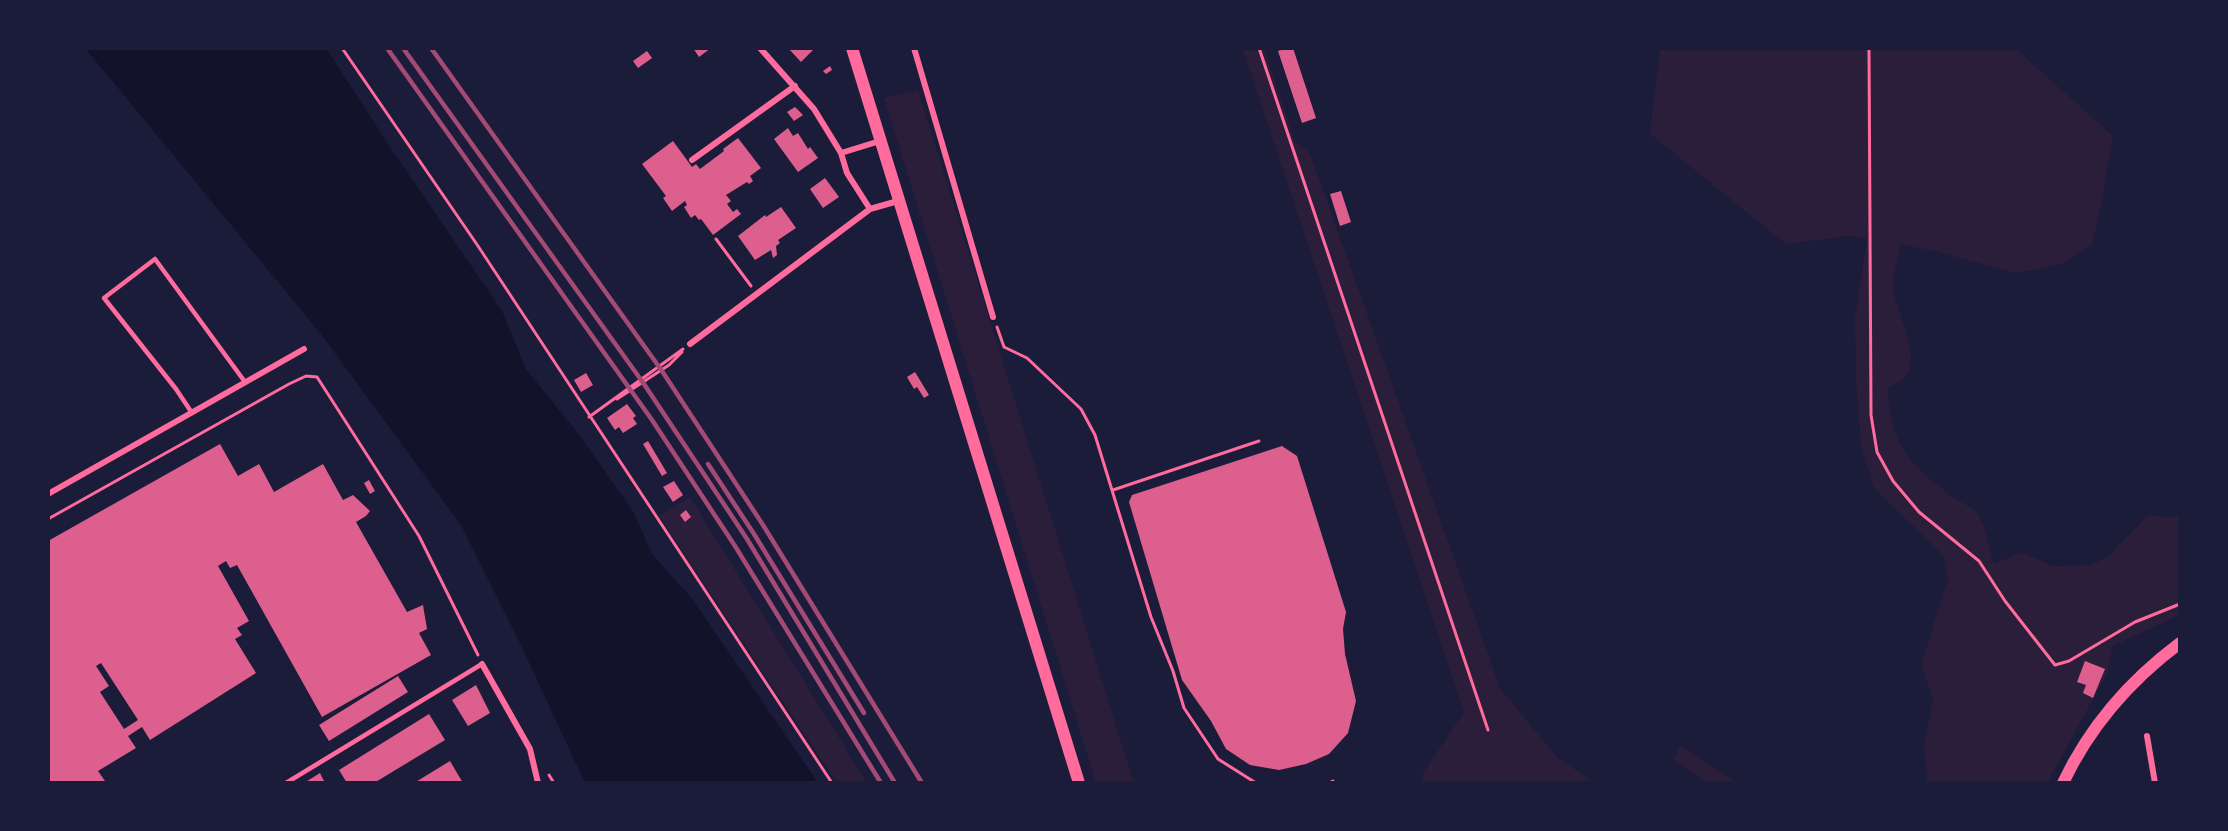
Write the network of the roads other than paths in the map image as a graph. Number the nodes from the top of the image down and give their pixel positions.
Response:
1 (760, 48) edge
2 (852, 48) edge
3 (914, 48) edge
4 (795, 86) junction
5 (880, 141) junction
6 (841, 153) junction
7 (692, 160) dead end
8 (898, 201) junction
9 (870, 209) junction
10 (993, 318) road end
11 (690, 344) road end
12 (304, 349) dead end
13 (245, 382) junction
14 (192, 412) junction
15 (48, 494) edge
16 (2180, 643) edge
17 (482, 664) joint
18 (2147, 736) dead end
19 (286, 783) edge
20 (538, 783) edge
21 (1079, 783) edge
22 (2063, 783) edge
23 (2155, 783) edge

1 - 4 street
2 - 5 main road
3 - 10 street
4 - 6 street
4 - 7 street
5 - 6 street
5 - 8 main road
6 - 9 street
8 - 9 street
8 - 21 main road
9 - 11 street
12 - 13 street
13 - 14 street
13 - 14 lane
14 - 15 street
16 - 22 main road
17 - 19 lane
17 - 20 street
18 - 23 street

